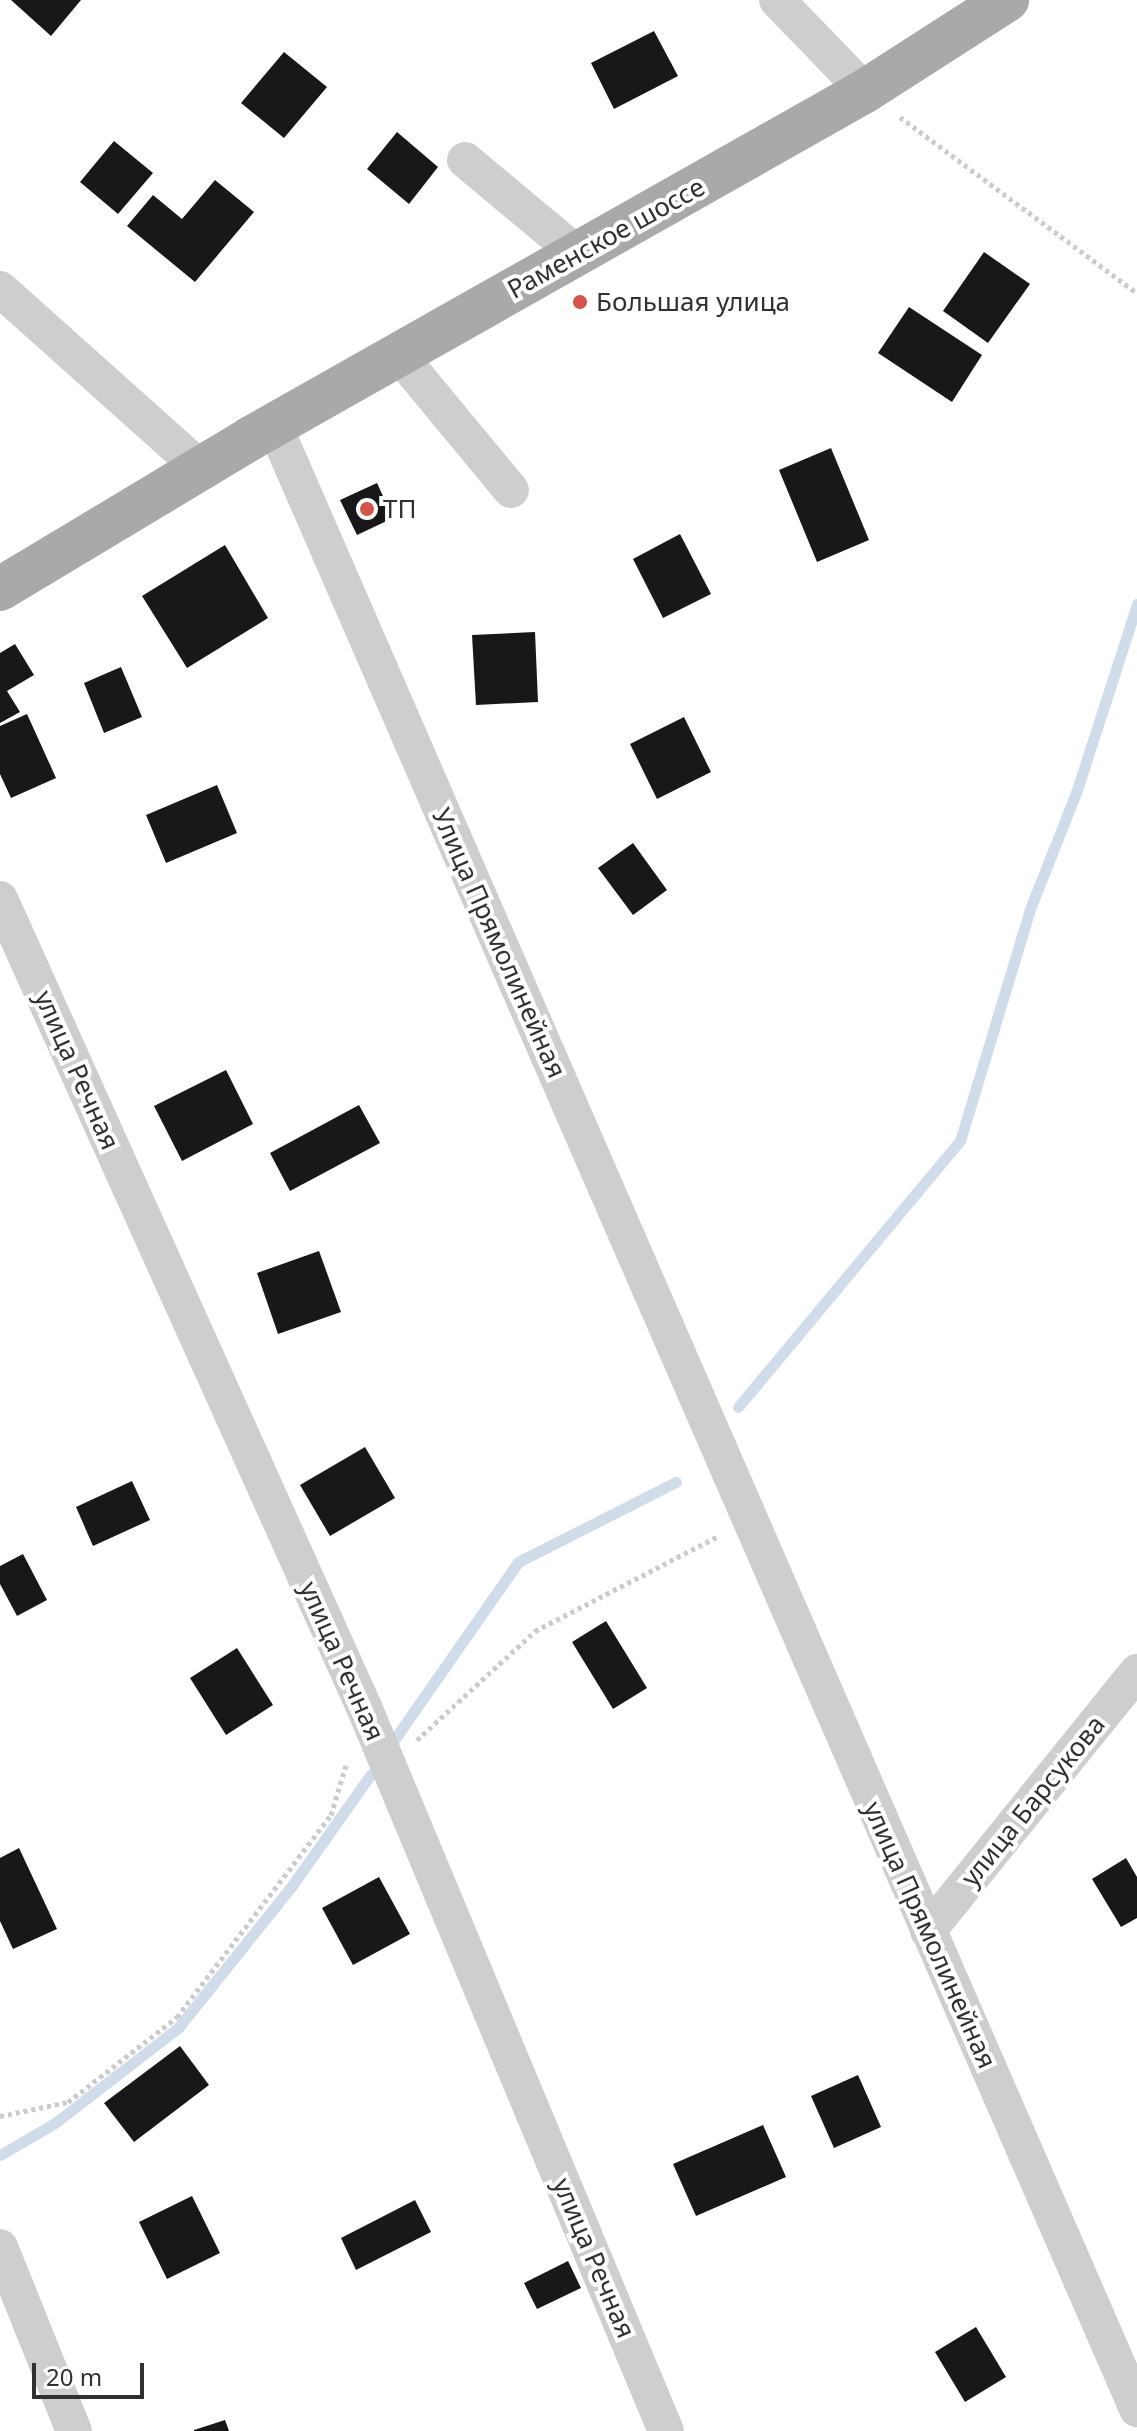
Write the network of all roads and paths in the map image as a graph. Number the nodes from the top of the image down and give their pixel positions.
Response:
1 (777, 0) edge
2 (1007, 0) edge
3 (865, 91) junction
4 (465, 160) dead end
5 (579, 255) junction
6 (0, 289) edge
7 (1137, 293) edge
8 (400, 356) junction
9 (274, 425) junction
10 (201, 469) junction
11 (511, 490) dead end
12 (0, 589) edge
13 (0, 899) edge
14 (724, 1461) joint
15 (750, 1520) junction
16 (1137, 1672) edge
17 (364, 1707) junction
18 (387, 1767) junction
19 (928, 1931) junction
20 (0, 2116) edge
21 (0, 2247) edge
22 (1137, 2409) edge
23 (74, 2431) edge
24 (666, 2431) edge

1 - 3 street
2 - 3 main road, Раменское шоссе
3 - 5 main road, Раменское шоссе
3 - 7 path
4 - 5 street
5 - 8 main road, Раменское шоссе
6 - 10 street
8 - 9 main road, Раменское шоссе
8 - 11 street
9 - 10 main road, Раменское шоссе
9 - 14 street, Улица Прямолинейная
10 - 12 main road, Раменское шоссе
13 - 17 street, улица Речная
14 - 15 street, улица Прямолинейная
15 - 18 path
15 - 19 street, улица Прямолинейная
16 - 19 street, улица Барсукова
17 - 18 street, улица Речная
17 - 20 path
18 - 24 street, улица Речная
19 - 22 street, улица Прямолинейная
21 - 23 street

